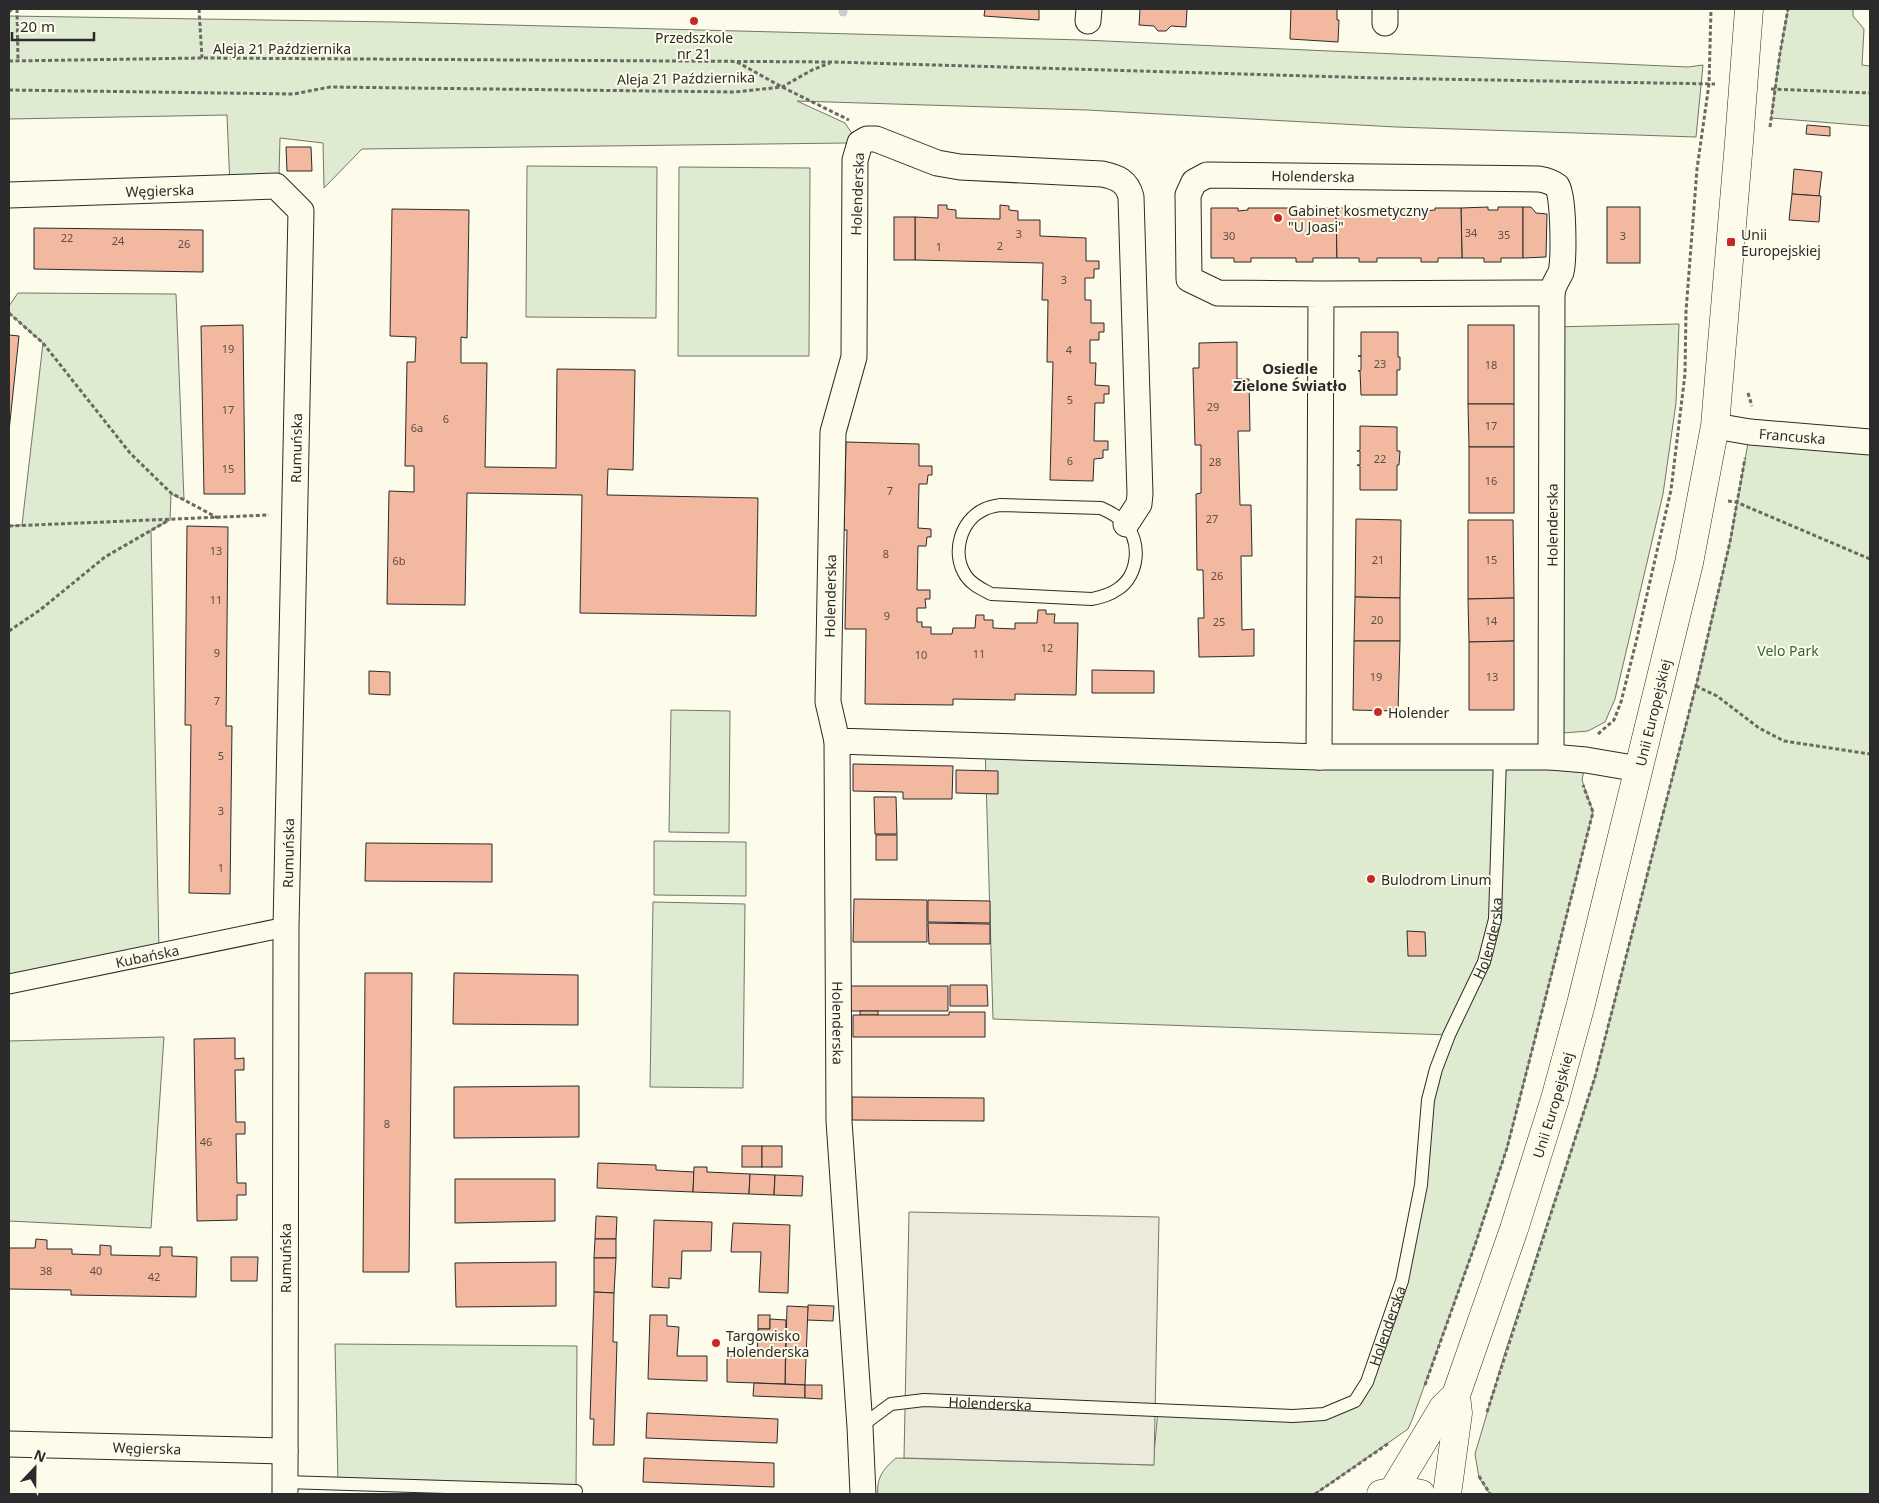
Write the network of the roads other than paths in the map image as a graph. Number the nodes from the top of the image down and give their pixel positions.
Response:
1 (1749, 9) edge
2 (9, 195) edge
3 (301, 211) joint
4 (1552, 293) junction
5 (1322, 294) junction
6 (1715, 426) junction
7 (1870, 442) edge
8 (1126, 524) junction
9 (837, 740) junction
10 (1319, 757) junction
11 (1551, 757) junction
12 (1500, 758) junction
13 (1640, 769) junction
14 (286, 927) junction
15 (9, 984) edge
16 (1456, 1395) junction
17 (860, 1427) junction
18 (9, 1444) edge
19 (285, 1451) junction
20 (285, 1488) edge
21 (576, 1491) dead end
22 (1387, 1493) edge
23 (863, 1494) edge
24 (1421, 1494) edge
25 (1447, 1494) edge

1 - 6 main road, Unii Europejskiej
2 - 3 street, Węgierska
3 - 14 street, Rumuńska
4 - 5 street, Holenderska
4 - 5 street, Holenderska
4 - 11 street, Holenderska
5 - 10 street
6 - 7 street, Francuska
6 - 13 main road, Unii Europejskiej
8 - 8 lane
8 - 9 street, Holenderska
9 - 10 street
9 - 17 street, Holenderska
10 - 12 street
11 - 12 street
11 - 13 street
12 - 17 lane, Holenderska
13 - 16 main road, Unii Europejskiej
14 - 15 street, Kubańska
14 - 19 street, Rumuńska
16 - 22 main road, Unii Europejskiej
16 - 25 main road, Unii Europejskiej
17 - 23 street, Holenderska
18 - 19 street, Węgierska
19 - 20 street, Rumuńska
20 - 21 lane
22 - 24 main road

